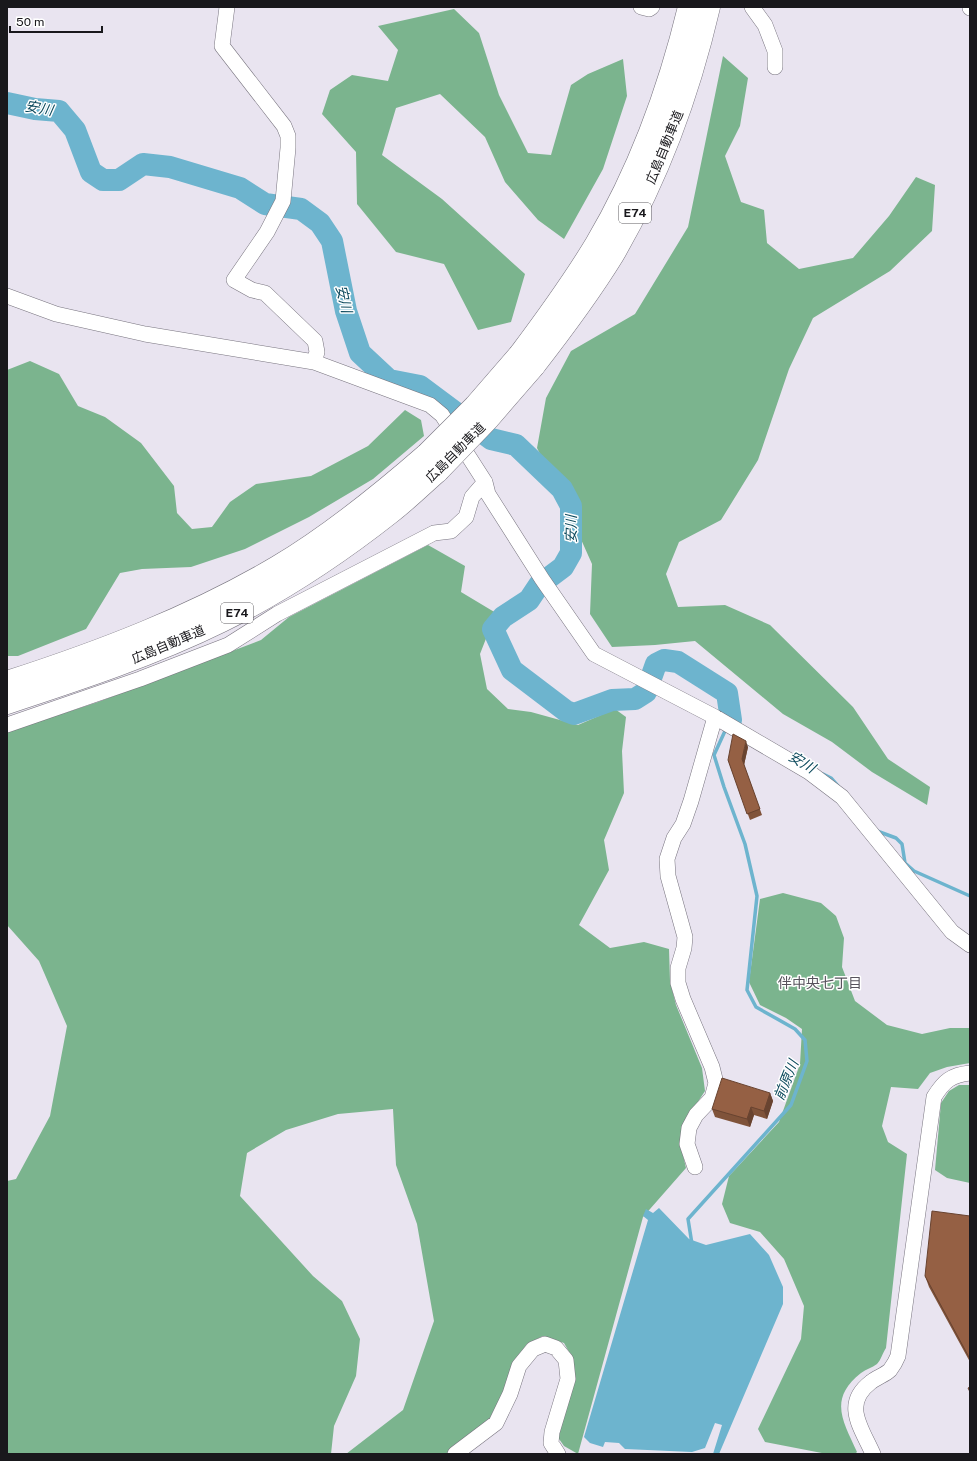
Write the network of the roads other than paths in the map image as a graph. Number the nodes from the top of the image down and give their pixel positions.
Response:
1 (227, 7) edge
2 (641, 7) edge
3 (652, 7) edge
4 (689, 7) edge
5 (710, 7) edge
6 (752, 7) edge
7 (691, 41) junction
8 (775, 68) dead end
9 (7, 296) edge
10 (314, 362) junction
11 (433, 462) junction
12 (484, 482) junction
13 (7, 682) edge
14 (7, 703) edge
15 (715, 717) junction
16 (7, 725) edge
17 (970, 945) edge
18 (970, 1073) edge
19 (695, 1167) dead end
20 (455, 1454) edge
21 (558, 1454) edge
22 (873, 1454) edge

1 - 10 street
2 - 3 street
4 - 7 highway, 広島自動車道 / E74
5 - 7 highway, 広島自動車道 / E74
6 - 8 street
7 - 11 highway, 広島自動車道 / E74, bridge
9 - 10 street
10 - 12 street
11 - 13 highway, 広島自動車道 / E74
11 - 14 highway, 広島自動車道 / E74
12 - 15 street
12 - 16 street
15 - 17 street
15 - 19 street
18 - 22 street
20 - 21 street

